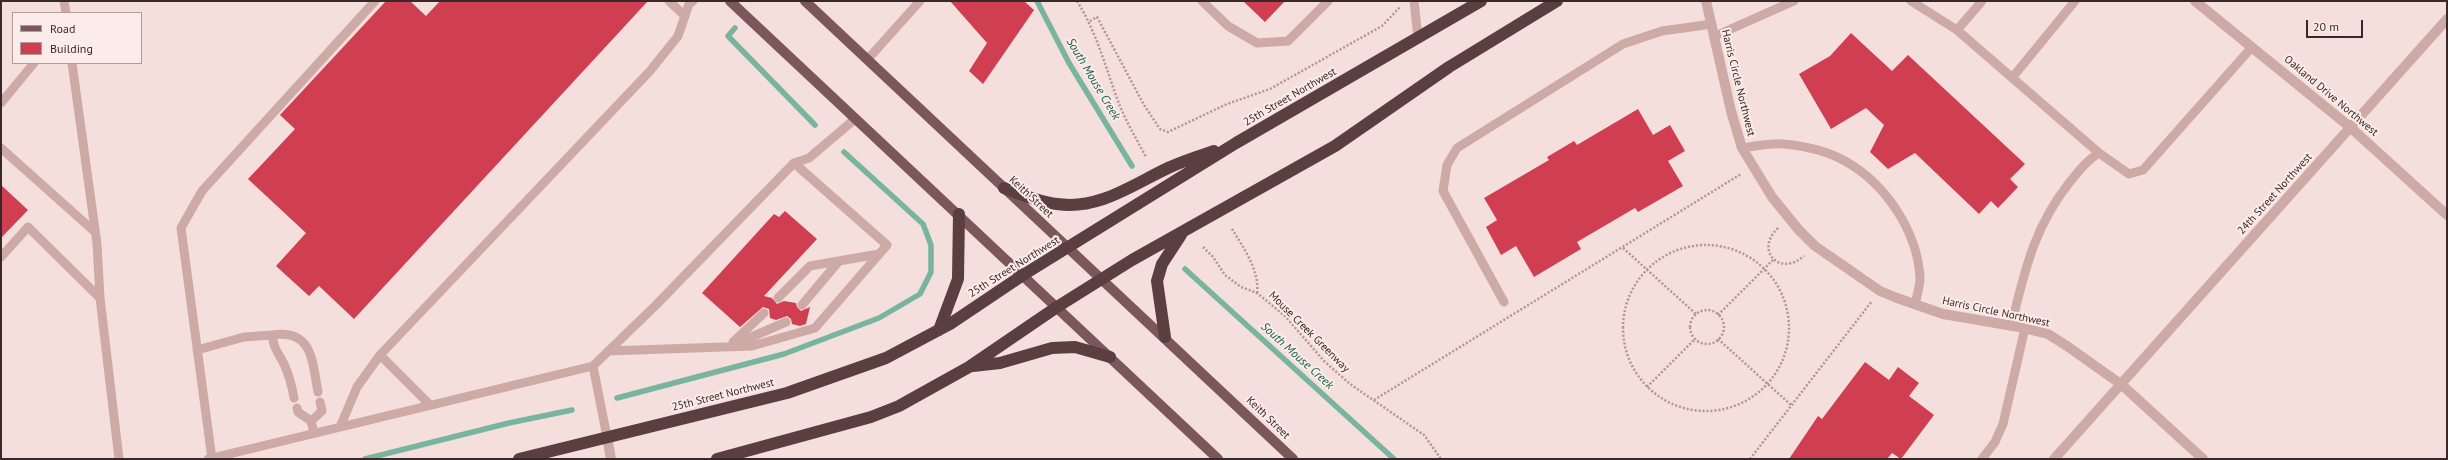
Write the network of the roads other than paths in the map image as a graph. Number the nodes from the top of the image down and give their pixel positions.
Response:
1 (64, 1) edge
2 (375, 1) edge
3 (669, 1) edge
4 (692, 1) edge
5 (730, 1) edge
6 (920, 1) edge
7 (1202, 1) edge
8 (1328, 1) edge
9 (1414, 1) edge
10 (1557, 1) edge
11 (1706, 1) edge
12 (1794, 1) edge
13 (1911, 1) edge
14 (1982, 1) edge
15 (2075, 1) edge
16 (2195, 1) edge
17 (808, 2) edge
18 (1478, 2) edge
19 (66, 12) edge
20 (685, 16) junction
21 (2447, 19) edge
22 (1712, 24) junction
23 (1957, 30) junction
24 (1715, 36) junction
25 (1418, 38) junction
26 (2252, 47) junction
27 (867, 60) junction
28 (33, 64) edge
29 (72, 64) edge
30 (2012, 78) junction
31 (1, 103) edge
32 (855, 118) junction
33 (2350, 126) junction
34 (1236, 143) junction
35 (1, 148) edge
36 (1742, 148) junction
37 (2099, 153) junction
38 (794, 163) junction
39 (1004, 188) junction
40 (959, 214) junction
41 (2447, 215) edge
42 (95, 232) junction
43 (1182, 234) junction
44 (1068, 248) junction
45 (879, 254) junction
46 (1, 257) edge
47 (839, 261) junction
48 (1023, 276) junction
49 (1102, 279) junction
50 (100, 298) junction
51 (778, 298) dead end
52 (1504, 302) dead end
53 (1915, 304) junction
54 (802, 305) dead end
55 (1057, 307) junction
56 (764, 312) dead end
57 (786, 322) dead end
58 (2011, 326) junction
59 (2025, 328) junction
60 (939, 330) junction
61 (272, 335) junction
62 (1165, 337) junction
63 (728, 347) junction
64 (197, 350) junction
65 (608, 351) junction
66 (380, 355) junction
67 (1110, 357) junction
68 (593, 366) junction
69 (969, 367) junction
70 (2122, 385) junction
71 (294, 398) dead end
72 (430, 405) junction
73 (297, 408) dead end
74 (312, 421) junction
75 (340, 427) junction
76 (314, 433) junction
77 (607, 437) junction
78 (119, 459) edge
79 (211, 459) edge
80 (519, 459) edge
81 (611, 459) edge
82 (717, 459) edge
83 (1218, 459) edge
84 (1293, 459) edge
85 (1982, 459) edge
86 (2054, 459) edge
87 (2203, 459) edge

1 - 19 lane
2 - 64 lane
3 - 20 lane
4 - 20 lane
5 - 32 main road
6 - 27 lane
7 - 8 lane
9 - 25 lane
10 - 43 highway
11 - 22 street, Harris Circle Northwest
12 - 24 lane
13 - 23 lane
14 - 23 lane
15 - 30 lane
16 - 26 street, Oakland Drive Northwest
17 - 27 main road, Keith Street
18 - 25 highway, 25th Street Northwest
20 - 66 lane
21 - 33 street, 24th Street Northwest
22 - 24 street, Harris Circle Northwest
22 - 52 lane
23 - 30 lane
24 - 36 street, Harris Circle Northwest
25 - 34 highway, 25th Street Northwest
26 - 33 street, Oakland Drive Northwest
26 - 37 lane
27 - 39 main road, Keith Street
28 - 31 lane
29 - 42 lane
30 - 37 lane
32 - 38 lane
32 - 40 main road
33 - 41 street, Oakland Drive Northwest
33 - 70 street, 24th Street Northwest
34 - 39 highway
34 - 44 highway, 25th Street Northwest
35 - 42 lane
36 - 53 street, Harris Circle Northwest
36 - 53 lane
37 - 58 lane
38 - 45 lane
38 - 65 lane
39 - 44 main road, Keith Street
40 - 48 main road
40 - 60 highway
42 - 50 lane
43 - 49 highway
43 - 62 highway
44 - 48 highway, 25th Street Northwest
44 - 49 main road, Keith Street
45 - 47 lane
45 - 63 lane
46 - 50 lane
47 - 51 lane
47 - 54 lane
48 - 55 main road
48 - 60 highway, 25th Street Northwest
49 - 55 highway
49 - 62 main road, Keith Street
50 - 78 lane
53 - 58 street, Harris Circle Northwest
55 - 67 main road
55 - 69 highway
56 - 63 lane
57 - 63 lane
58 - 59 street, Harris Circle Northwest
59 - 70 street, Harris Circle Northwest
59 - 85 lane
60 - 77 highway, 25th Street Northwest
61 - 64 lane
61 - 71 lane
61 - 74 lane
62 - 84 main road, Keith Street
63 - 65 lane
64 - 79 lane
65 - 68 lane
66 - 72 lane
66 - 75 lane
67 - 69 highway
67 - 83 main road
68 - 72 lane
68 - 77 lane
69 - 82 highway
70 - 86 street, 24th Street Northwest
70 - 87 street, Harris Circle Northwest
72 - 75 lane
73 - 74 lane
74 - 76 lane
75 - 76 lane
76 - 79 lane
77 - 80 highway, 25th Street Northwest
77 - 81 street

